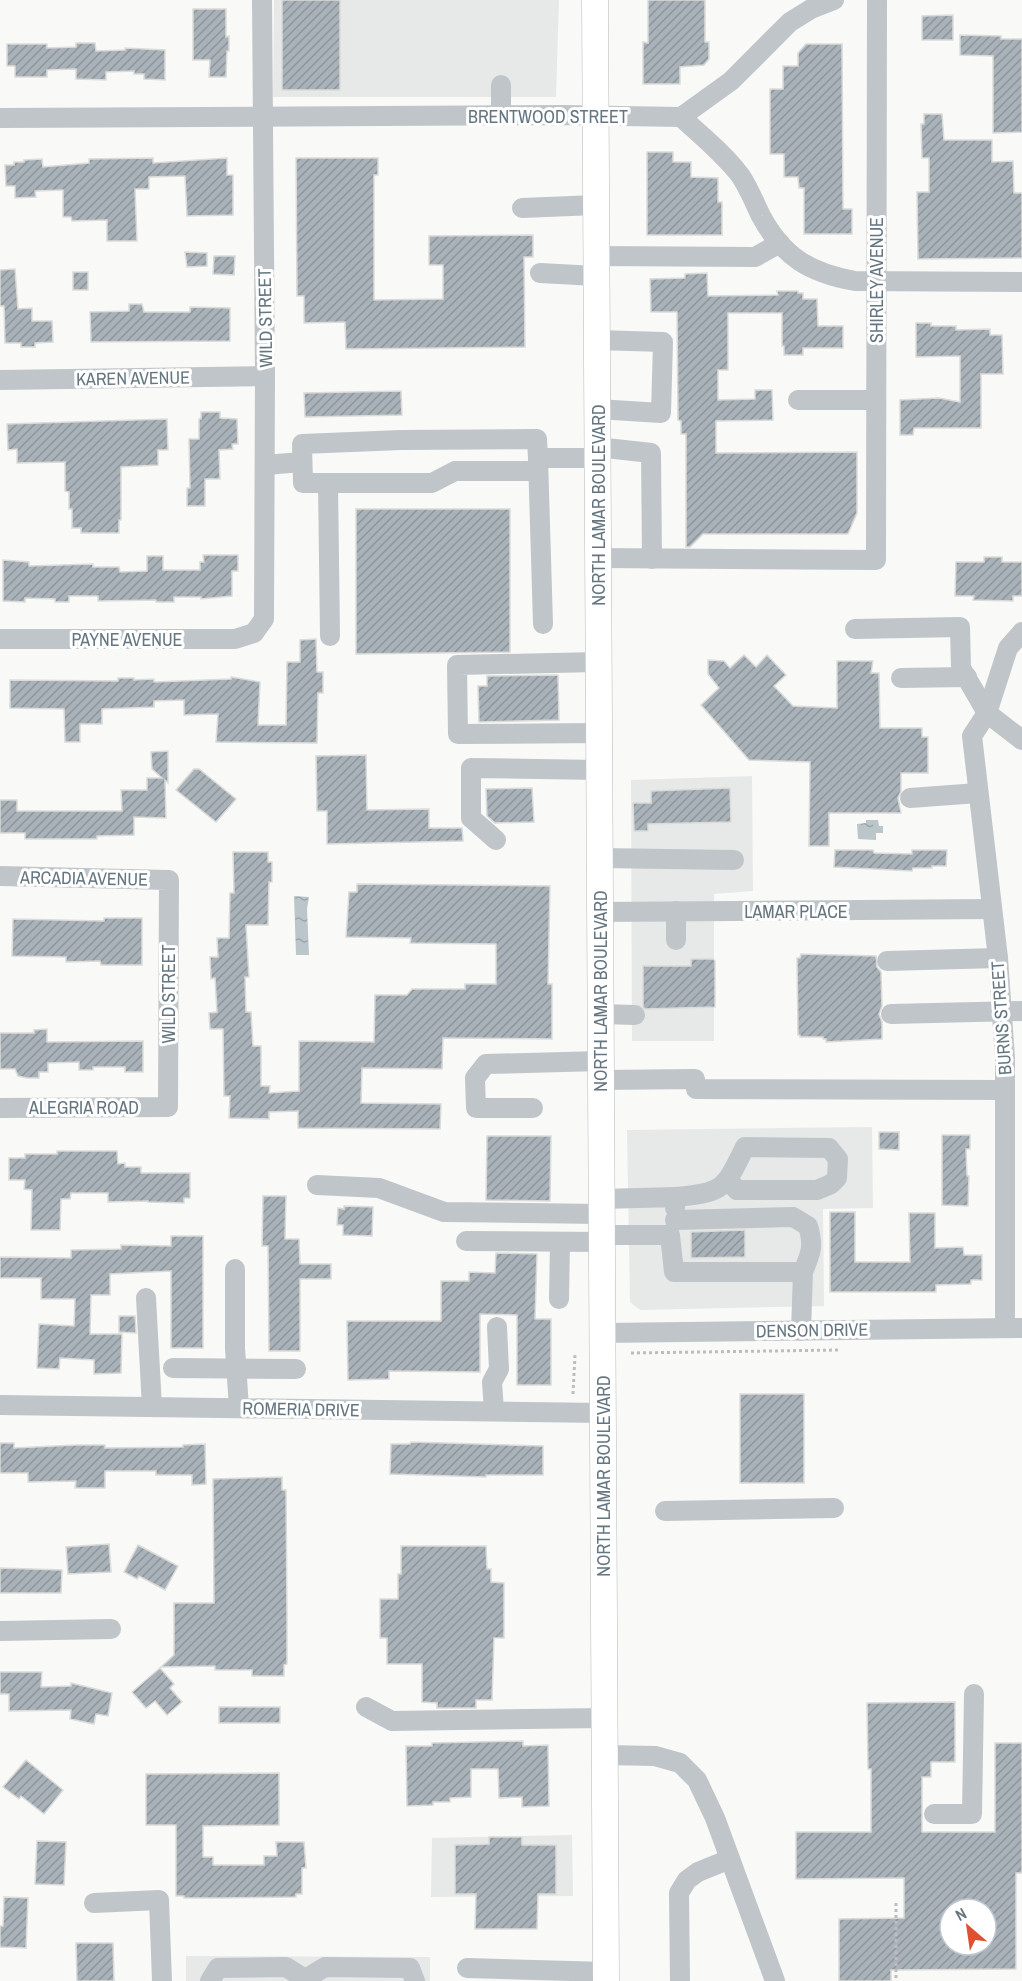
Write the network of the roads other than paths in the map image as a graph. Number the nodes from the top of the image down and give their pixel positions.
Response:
1 (262, 0) edge
2 (595, 0) edge
3 (834, 0) edge
4 (877, 0) edge
5 (501, 85) dead end
6 (595, 115) junction
7 (501, 116) junction
8 (681, 117) junction
9 (0, 118) edge
10 (262, 118) junction
11 (596, 205) junction
12 (522, 208) dead end
13 (780, 243) junction
14 (596, 266) junction
15 (540, 273) dead end
16 (875, 282) junction
17 (1022, 282) edge
18 (597, 340) junction
19 (265, 376) junction
20 (0, 380) edge
21 (798, 400) dead end
22 (875, 400) junction
23 (597, 409) junction
24 (597, 453) junction
25 (302, 462) junction
26 (265, 465) junction
27 (538, 465) junction
28 (328, 483) junction
29 (598, 558) junction
30 (652, 558) junction
31 (543, 624) dead end
32 (855, 629) dead end
33 (1022, 632) edge
34 (254, 633) joint
35 (330, 636) dead end
36 (0, 639) edge
37 (598, 662) junction
38 (967, 677) junction
39 (901, 678) dead end
40 (987, 713) junction
41 (599, 733) junction
42 (1022, 740) edge
43 (599, 770) junction
44 (978, 793) junction
45 (910, 798) dead end
46 (496, 840) dead end
47 (600, 858) junction
48 (734, 860) dead end
49 (0, 876) edge
50 (169, 880) joint
51 (992, 909) junction
52 (676, 911) junction
53 (600, 912) junction
54 (676, 940) dead end
55 (998, 958) junction
56 (887, 961) dead end
57 (1012, 1011) edge
58 (600, 1014) junction
59 (891, 1014) dead end
60 (635, 1015) dead end
61 (1014, 1058) edge
62 (601, 1070) junction
63 (1005, 1090) junction
64 (168, 1107) joint
65 (0, 1108) edge
66 (533, 1108) dead end
67 (729, 1181) junction
68 (317, 1185) dead end
69 (676, 1197) junction
70 (602, 1222) junction
71 (673, 1227) junction
72 (466, 1241) dead end
73 (560, 1242) junction
74 (235, 1269) dead end
75 (803, 1272) junction
76 (146, 1298) dead end
77 (559, 1299) dead end
78 (497, 1328) dead end
79 (1013, 1328) edge
80 (801, 1330) junction
81 (602, 1333) junction
82 (173, 1368) dead end
83 (236, 1369) junction
84 (296, 1369) dead end
85 (0, 1405) edge
86 (152, 1407) junction
87 (239, 1408) junction
88 (494, 1411) junction
89 (603, 1413) junction
90 (834, 1508) dead end
91 (665, 1510) dead end
92 (111, 1629) dead end
93 (0, 1631) edge
94 (974, 1694) dead end
95 (366, 1707) dead end
96 (605, 1718) junction
97 (605, 1755) junction
98 (934, 1814) dead end
99 (730, 1859) junction
100 (94, 1903) dead end
101 (467, 1968) dead end
102 (606, 1977) edge
103 (305, 1980) edge
104 (162, 1981) edge
105 (210, 1981) edge
106 (415, 1981) edge
107 (680, 1981) edge
108 (775, 1981) edge

1 - 10 street, WILD STREET
2 - 6 main road, NORTH LAMAR BOULEVARD
3 - 8 street
4 - 16 street, SHIRLEY AVENUE
5 - 7 street
6 - 7 street, BRENTWOOD STREET
6 - 8 street, BRENTWOOD STREET
6 - 11 main road, NORTH LAMAR BOULEVARD
7 - 10 street, BRENTWOOD STREET
8 - 13 street
9 - 10 street, BRENTWOOD STREET
10 - 19 street, WILD STREET
11 - 12 street
11 - 14 main road, NORTH LAMAR BOULEVARD
13 - 14 street
13 - 16 street
14 - 15 street
14 - 18 main road, NORTH LAMAR BOULEVARD
16 - 17 street
16 - 22 street, SHIRLEY AVENUE
18 - 23 main road, NORTH LAMAR BOULEVARD
18 - 23 street
19 - 20 street, KAREN AVENUE
19 - 26 street, WILD STREET
21 - 22 street
22 - 30 street, SHIRLEY AVENUE
23 - 24 main road, NORTH LAMAR BOULEVARD
24 - 27 street
24 - 29 main road, NORTH LAMAR BOULEVARD
24 - 30 street
25 - 26 street
25 - 27 street
25 - 28 street
26 - 34 street, WILD STREET
27 - 28 street
27 - 31 street
28 - 35 street
29 - 30 street
29 - 37 main road, NORTH LAMAR BOULEVARD
32 - 38 street
33 - 40 street, BURNS STREET
34 - 36 street, PAYNE AVENUE
37 - 41 main road, NORTH LAMAR BOULEVARD
37 - 41 street
38 - 39 street
38 - 40 street
40 - 42 street
40 - 44 street, BURNS STREET
41 - 43 main road, NORTH LAMAR BOULEVARD
43 - 46 street
43 - 47 main road, NORTH LAMAR BOULEVARD
44 - 45 street
44 - 51 street, BURNS STREET
47 - 48 street
47 - 53 main road, NORTH LAMAR BOULEVARD
49 - 50 street, ARCADIA AVENUE
50 - 64 street, WILD STREET
51 - 52 street, LAMAR PLACE
51 - 55 street, BURNS STREET
52 - 53 street, LAMAR PLACE
52 - 54 street
53 - 58 main road, NORTH LAMAR BOULEVARD
55 - 56 street
55 - 57 street, BURNS STREET
57 - 59 street
57 - 61 street, BURNS STREET
58 - 60 street
58 - 62 main road, NORTH LAMAR BOULEVARD
61 - 63 street, BURNS STREET
62 - 63 street
62 - 66 street
62 - 70 main road, NORTH LAMAR BOULEVARD
63 - 79 street, BURNS STREET
64 - 65 street, ALEGRIA ROAD
67 - 67 street
67 - 69 street
68 - 70 street
69 - 70 street
69 - 71 street
70 - 71 street
70 - 73 street
70 - 81 main road, NORTH LAMAR BOULEVARD
71 - 75 street
71 - 75 street
72 - 73 street
73 - 77 street
74 - 83 street
75 - 80 street
76 - 86 street
78 - 88 street
79 - 80 street, DENSON DRIVE
80 - 81 street, DENSON DRIVE
81 - 89 main road, NORTH LAMAR BOULEVARD
82 - 83 street
83 - 84 street
83 - 87 street
85 - 86 street, ROMERIA DRIVE
86 - 87 street, ROMERIA DRIVE
87 - 88 street, ROMERIA DRIVE
88 - 89 street, ROMERIA DRIVE
89 - 96 main road, NORTH LAMAR BOULEVARD
90 - 91 street
92 - 93 street
94 - 98 street
95 - 96 street
96 - 97 main road, NORTH LAMAR BOULEVARD
97 - 99 street
97 - 102 main road, NORTH LAMAR BOULEVARD
99 - 107 street
99 - 108 street
100 - 104 street
101 - 102 street
103 - 105 street
103 - 106 street

